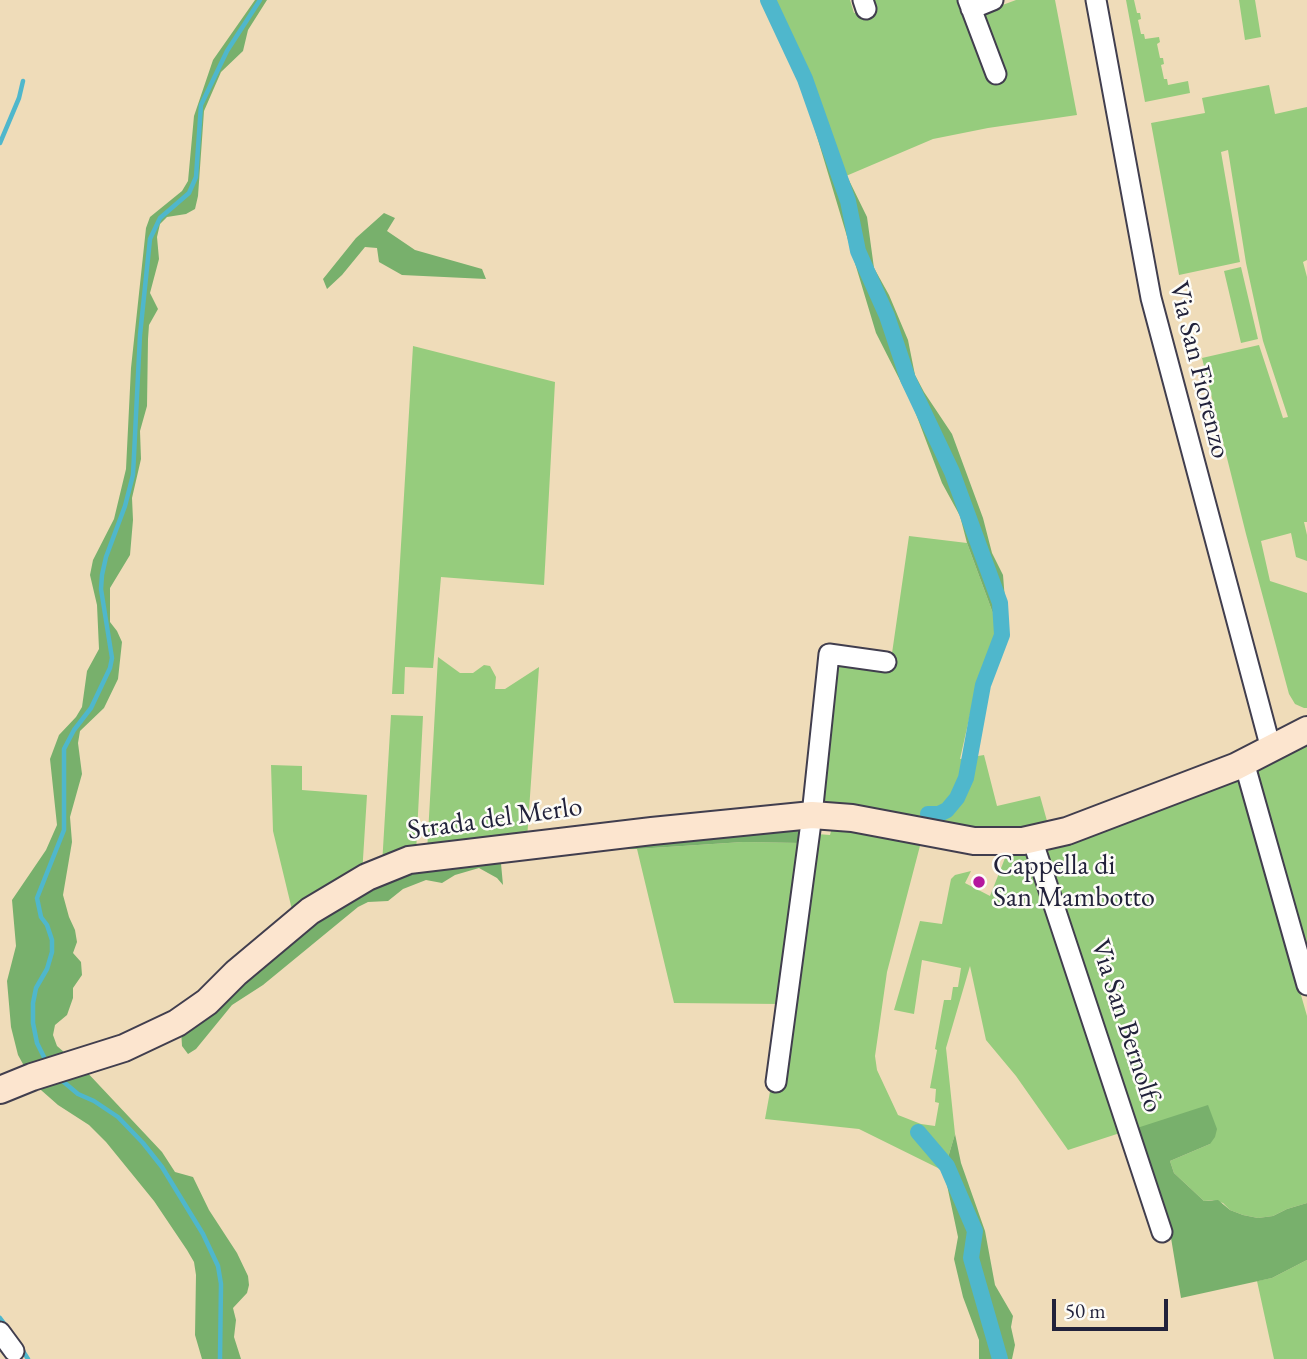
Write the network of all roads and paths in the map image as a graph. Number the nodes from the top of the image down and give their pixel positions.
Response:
1 (993, 0) edge
2 (1096, 0) edge
3 (969, 4) edge
4 (996, 74) dead end
5 (886, 662) dead end
6 (1307, 730) edge
7 (1271, 749) junction
8 (1244, 762) junction
9 (812, 816) junction
10 (1032, 839) junction
11 (1307, 985) edge
12 (776, 1082) dead end
13 (0, 1090) edge
14 (1162, 1232) dead end
15 (0, 1332) edge
16 (14, 1351) dead end

1 - 3 street
2 - 7 street, Via San Fiorenzo
3 - 4 street
5 - 9 street
6 - 7 street
7 - 8 street
8 - 10 street
8 - 11 street
9 - 10 street
9 - 12 street
9 - 13 street, Strada del Merlo
10 - 14 street, Via San Bernolfo
15 - 16 street

